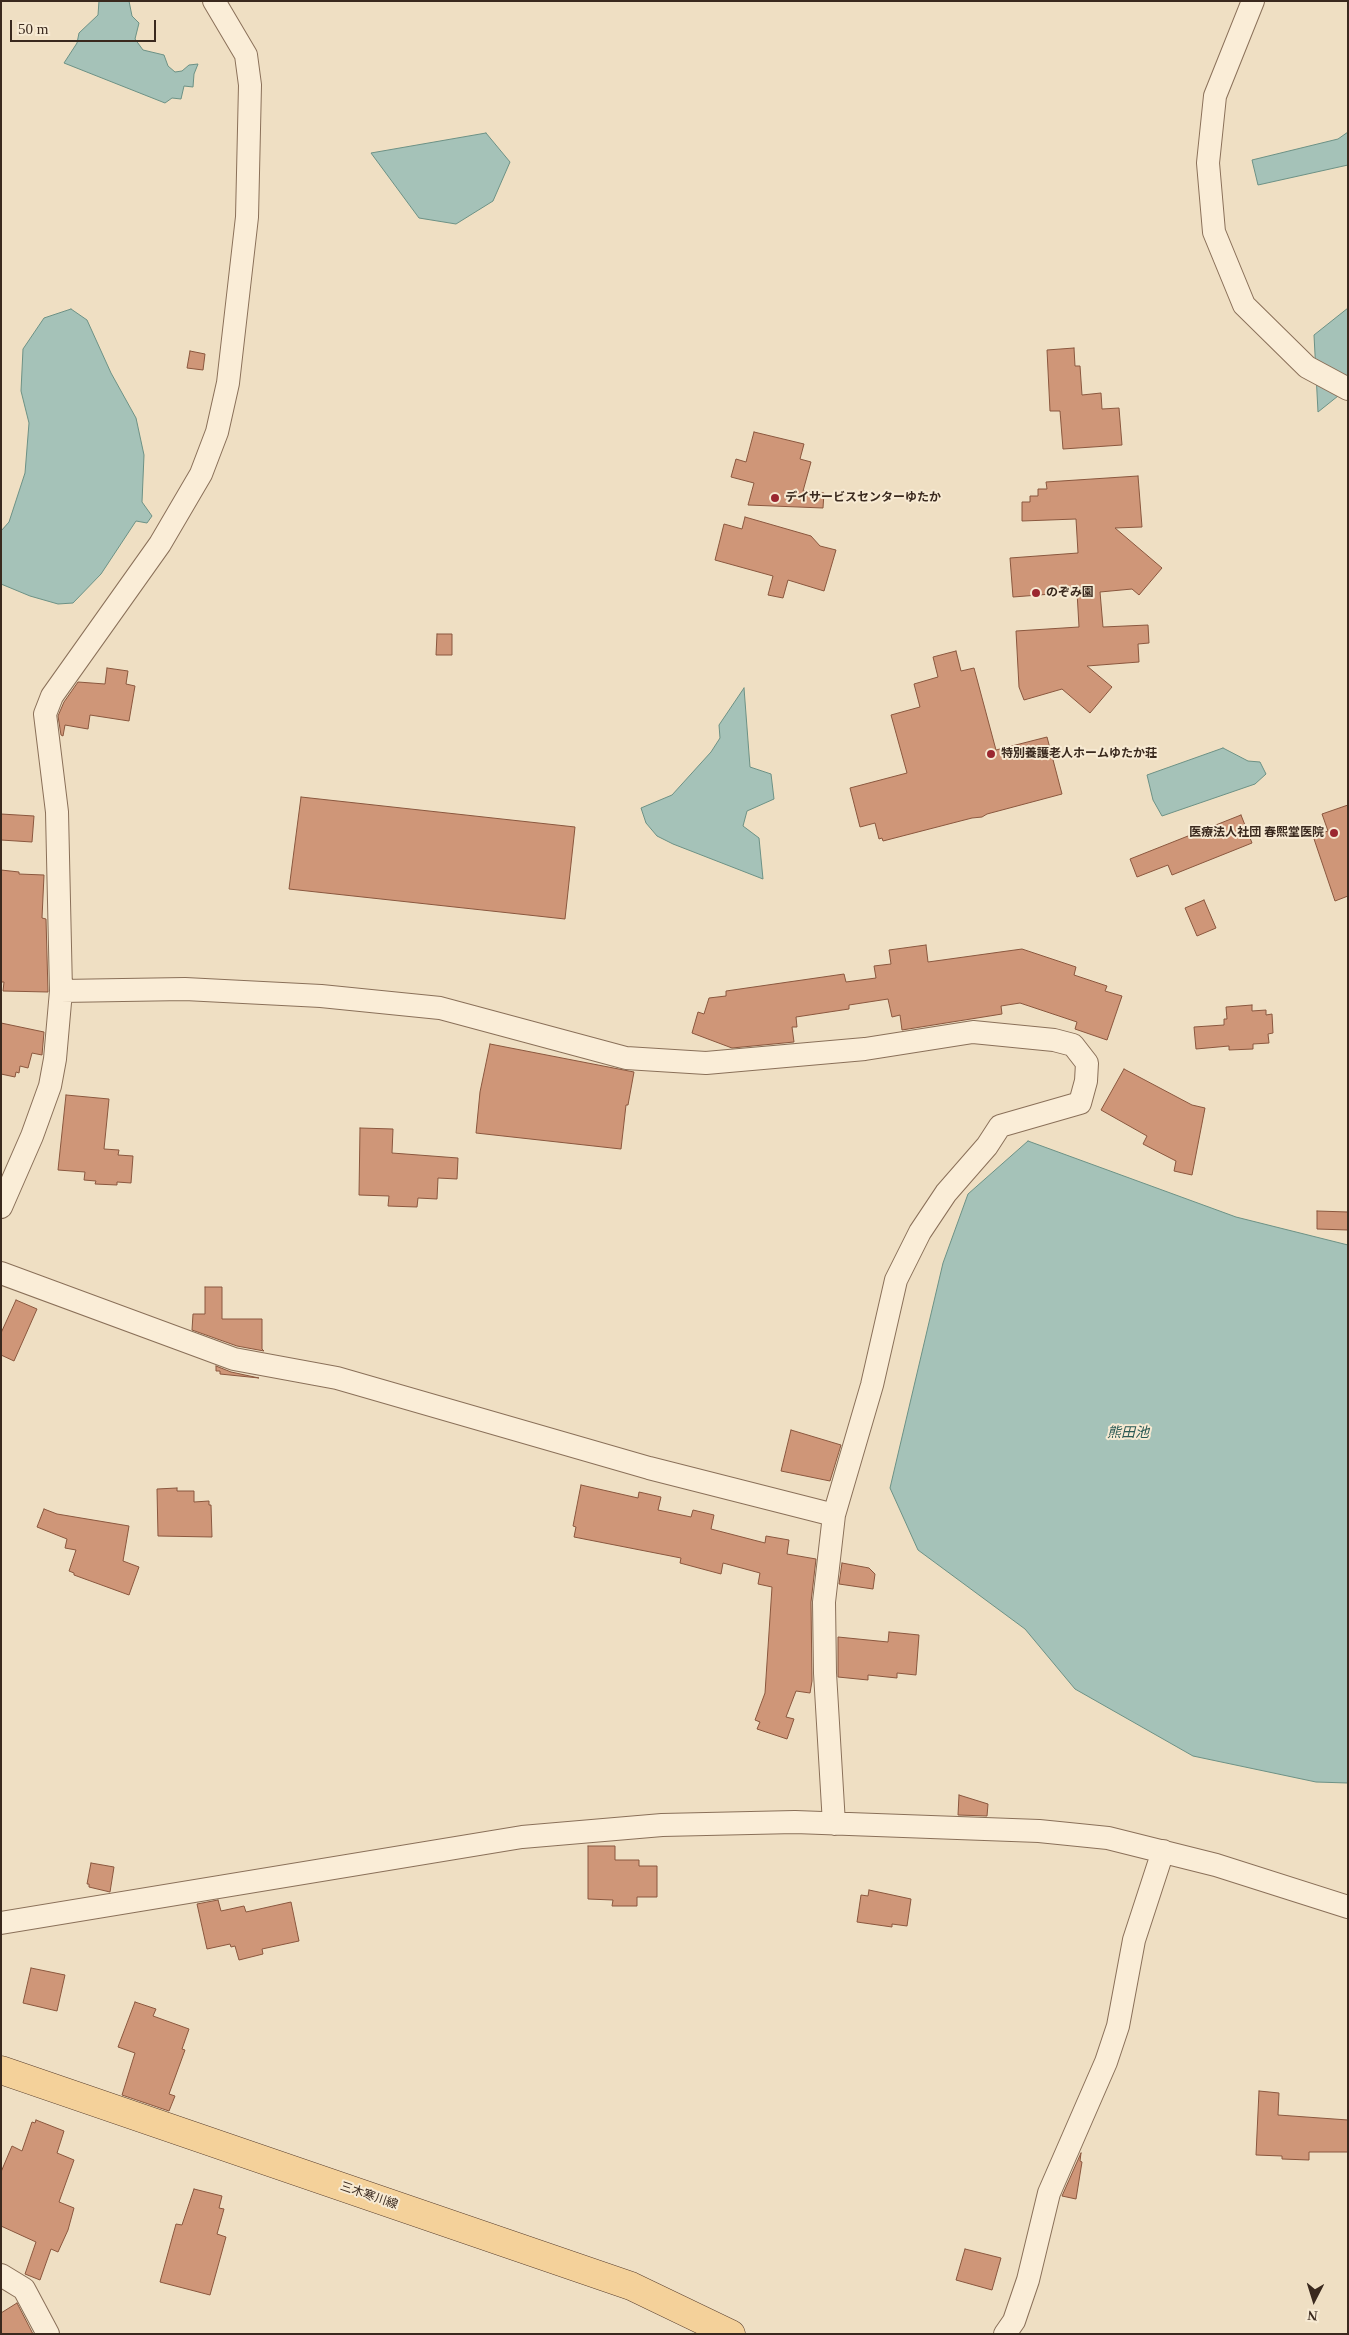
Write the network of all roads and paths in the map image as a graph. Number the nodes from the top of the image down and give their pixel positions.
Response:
1 (214, 1) edge
2 (1253, 1) edge
3 (1348, 389) edge
4 (61, 991) junction
5 (1, 1207) edge
6 (1, 1273) edge
7 (834, 1515) junction
8 (834, 1824) junction
9 (1163, 1851) junction
10 (1348, 1906) edge
11 (1, 1923) edge
12 (1, 2070) edge
13 (1, 2275) edge
14 (48, 2334) edge
15 (731, 2334) edge
16 (1005, 2334) edge

1 - 4 street
2 - 3 street
4 - 5 street
4 - 7 street
6 - 7 street
7 - 8 street
8 - 9 street
8 - 11 street
9 - 10 street
9 - 16 street
12 - 15 main road, 三木寒川線
13 - 14 street

